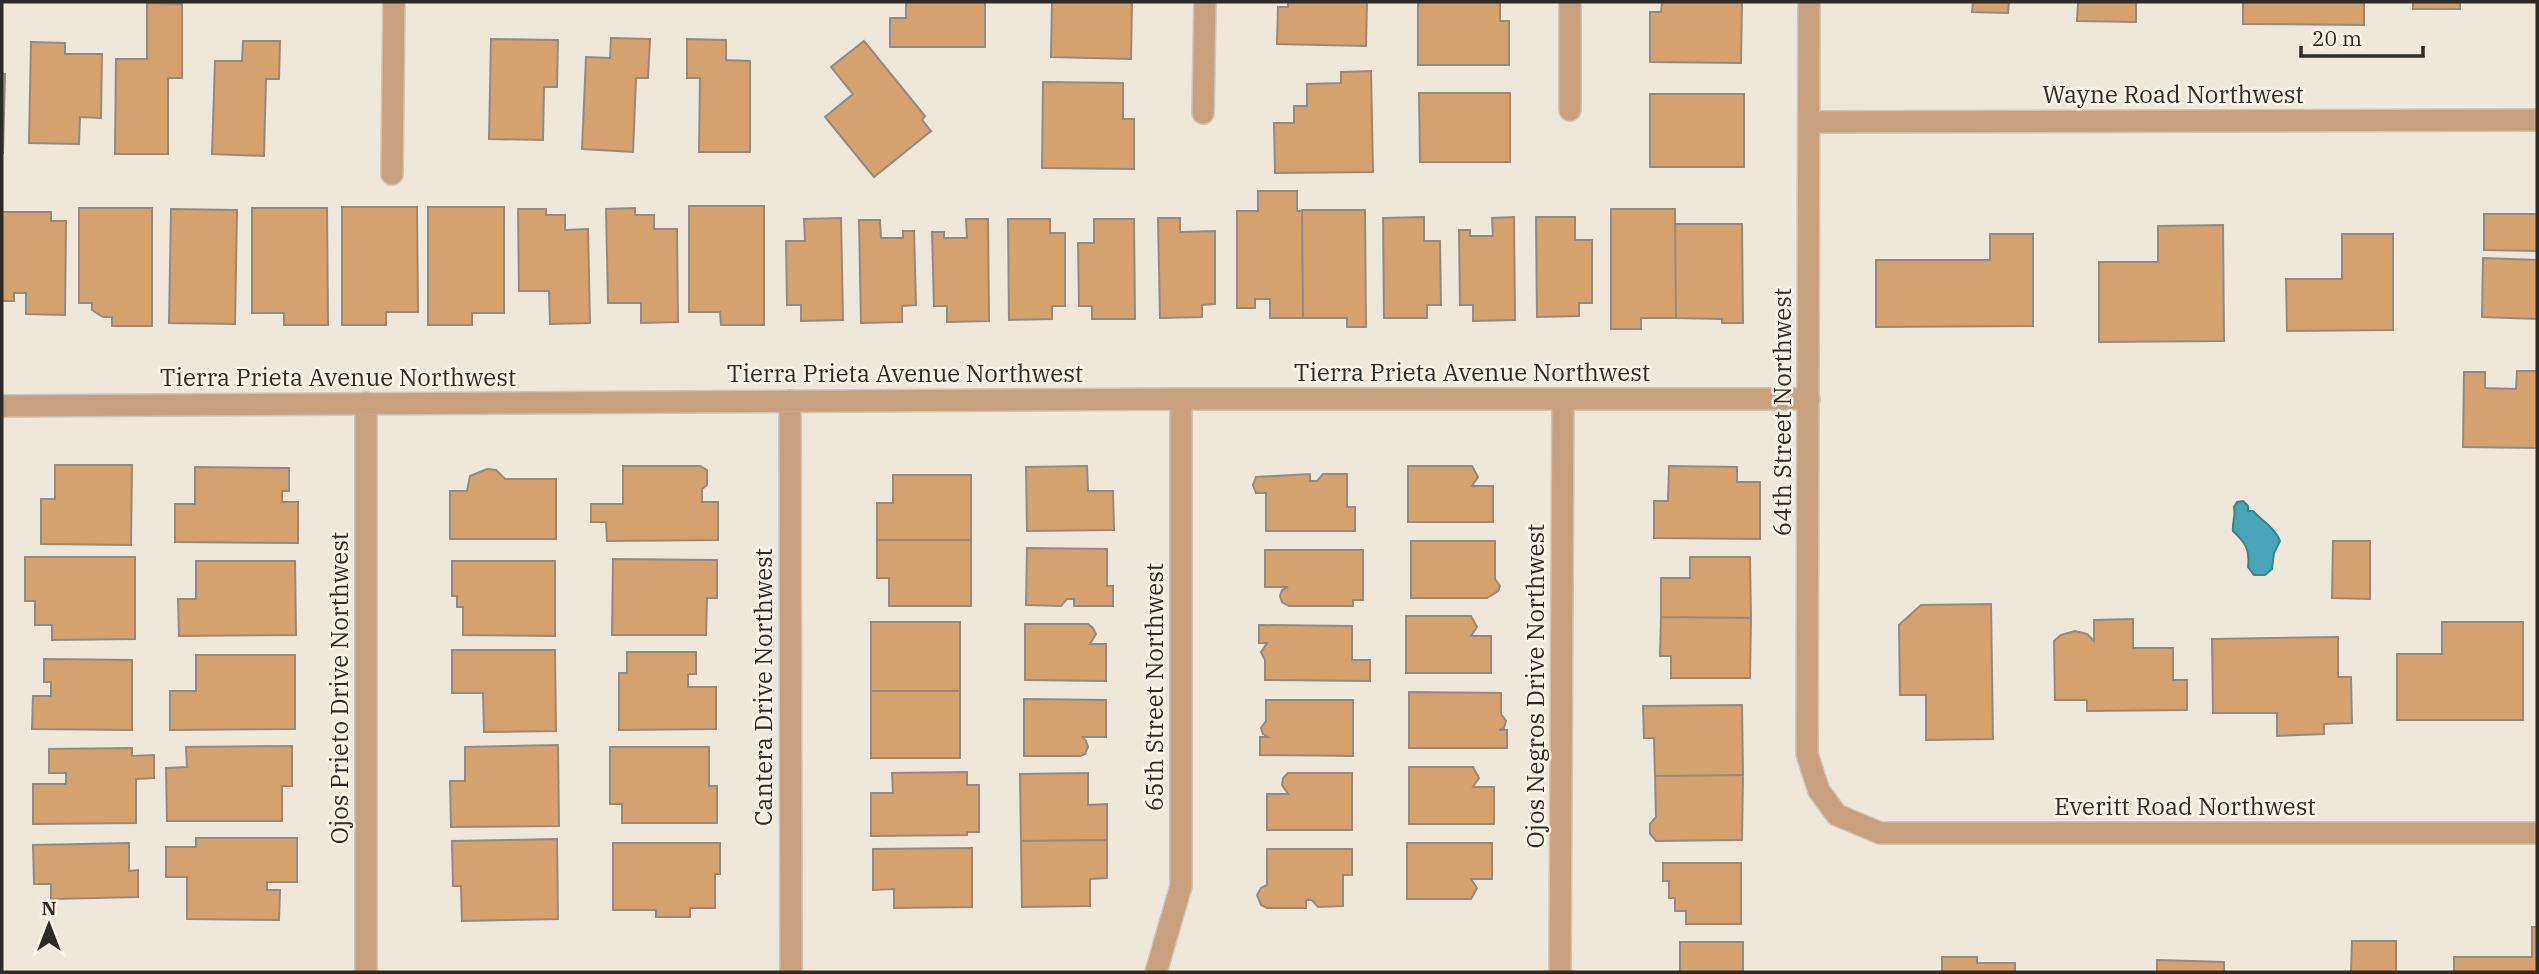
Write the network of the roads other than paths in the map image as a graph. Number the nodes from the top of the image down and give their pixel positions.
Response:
1 (394, 2) edge
2 (1205, 2) edge
3 (1570, 2) edge
4 (1809, 2) edge
5 (1570, 110) dead end
6 (1203, 113) dead end
7 (2537, 120) edge
8 (1809, 122) junction
9 (392, 174) dead end
10 (1181, 399) junction
11 (1809, 399) junction
12 (1563, 400) junction
13 (790, 401) junction
14 (366, 403) junction
15 (2, 406) edge
16 (1837, 815) joint
17 (2537, 833) edge
18 (366, 972) edge
19 (791, 972) edge
20 (1156, 972) edge
21 (1560, 972) edge

1 - 9 street
2 - 6 street
3 - 5 street
4 - 8 street, 64th Street Northwest
7 - 8 street, Wayne Road Northwest
8 - 11 street, 64th Street Northwest
10 - 12 street, Tierra Prieta Avenue Northwest
10 - 13 street, Tierra Prieta Avenue Northwest
10 - 20 street, 65th Street Northwest
11 - 12 street, Tierra Prieta Avenue Northwest
11 - 16 street, 64th Street Northwest
12 - 21 street, Ojos Negros Drive Northwest
13 - 14 street, Tierra Prieta Avenue Northwest
13 - 19 street, Cantera Drive Northwest
14 - 15 street, Tierra Prieta Avenue Northwest
14 - 18 street, Ojos Prieto Drive Northwest
16 - 17 street, Everitt Road Northwest

